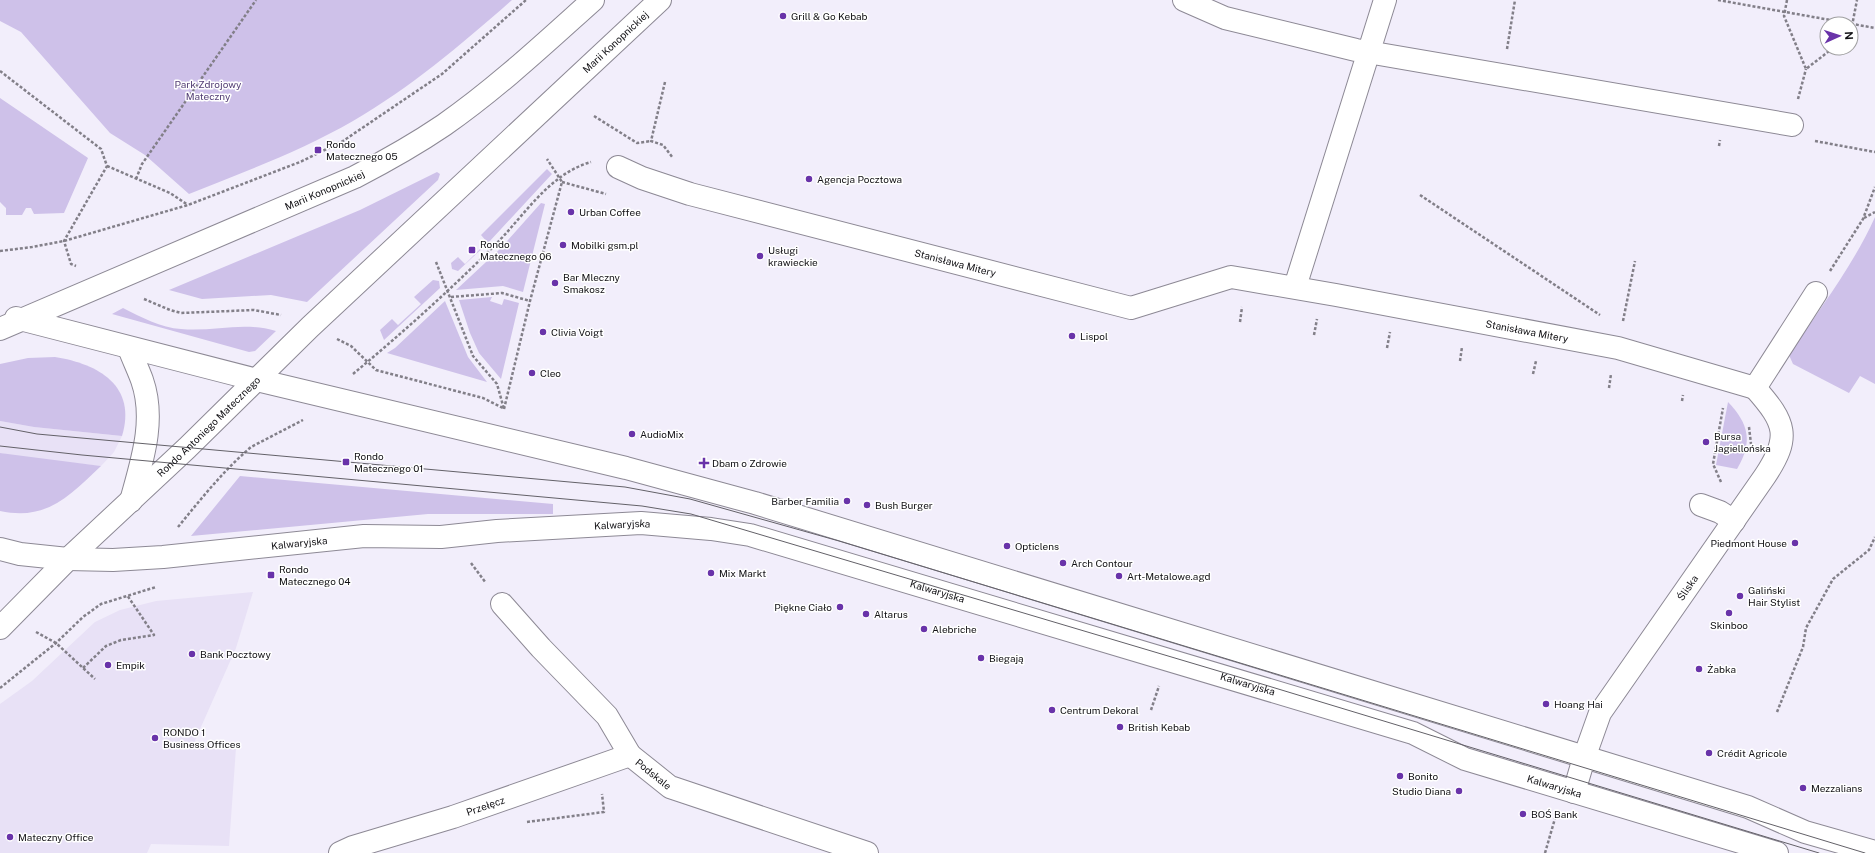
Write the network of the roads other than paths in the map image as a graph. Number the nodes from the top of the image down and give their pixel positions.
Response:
1 (593, 0) edge
2 (660, 0) edge
3 (1184, 0) edge
4 (1385, 0) edge
5 (1368, 52) junction
6 (1792, 125) dead end
7 (618, 167) road end
8 (1302, 289) junction
9 (1816, 293) road end
10 (0, 313) edge
11 (21, 320) junction
12 (0, 329) edge
13 (129, 348) junction
14 (258, 380) junction
15 (1756, 388) junction
16 (130, 502) junction
17 (1702, 505) dead end
18 (1734, 521) junction
19 (0, 549) edge
20 (68, 560) junction
21 (502, 604) road end
22 (0, 628) edge
23 (630, 754) junction
24 (1584, 758) junction
25 (1574, 792) junction
26 (1875, 852) edge
27 (340, 853) edge
28 (867, 853) edge
29 (1777, 853) edge

1 - 11 street, Marii Konopnickiej
2 - 14 street, Marii Konopnickiej
3 - 5 street
4 - 5 street
5 - 6 street
5 - 8 street
7 - 8 street, Stanisława Mitery
8 - 15 street, Stanisława Mitery
9 - 15 street
10 - 11 street, Rondo Antoniego Matecznego
11 - 12 street
11 - 13 street, Rondo Antoniego Matecznego
13 - 14 street, Rondo Antoniego Matecznego
13 - 16 street
14 - 16 street, Rondo Antoniego Matecznego
14 - 24 street
15 - 18 street, Śliska
16 - 20 street, Rondo Antoniego Matecznego
17 - 18 street
18 - 24 street, Śliska
19 - 20 street
20 - 22 street, Rondo Antoniego Matecznego
20 - 25 street, Kalwaryjska
21 - 23 street, Podskale
23 - 27 street, Przełęcz
23 - 28 street, Podskale
24 - 25 street, Śliska
24 - 26 street
25 - 29 street, Kalwaryjska

